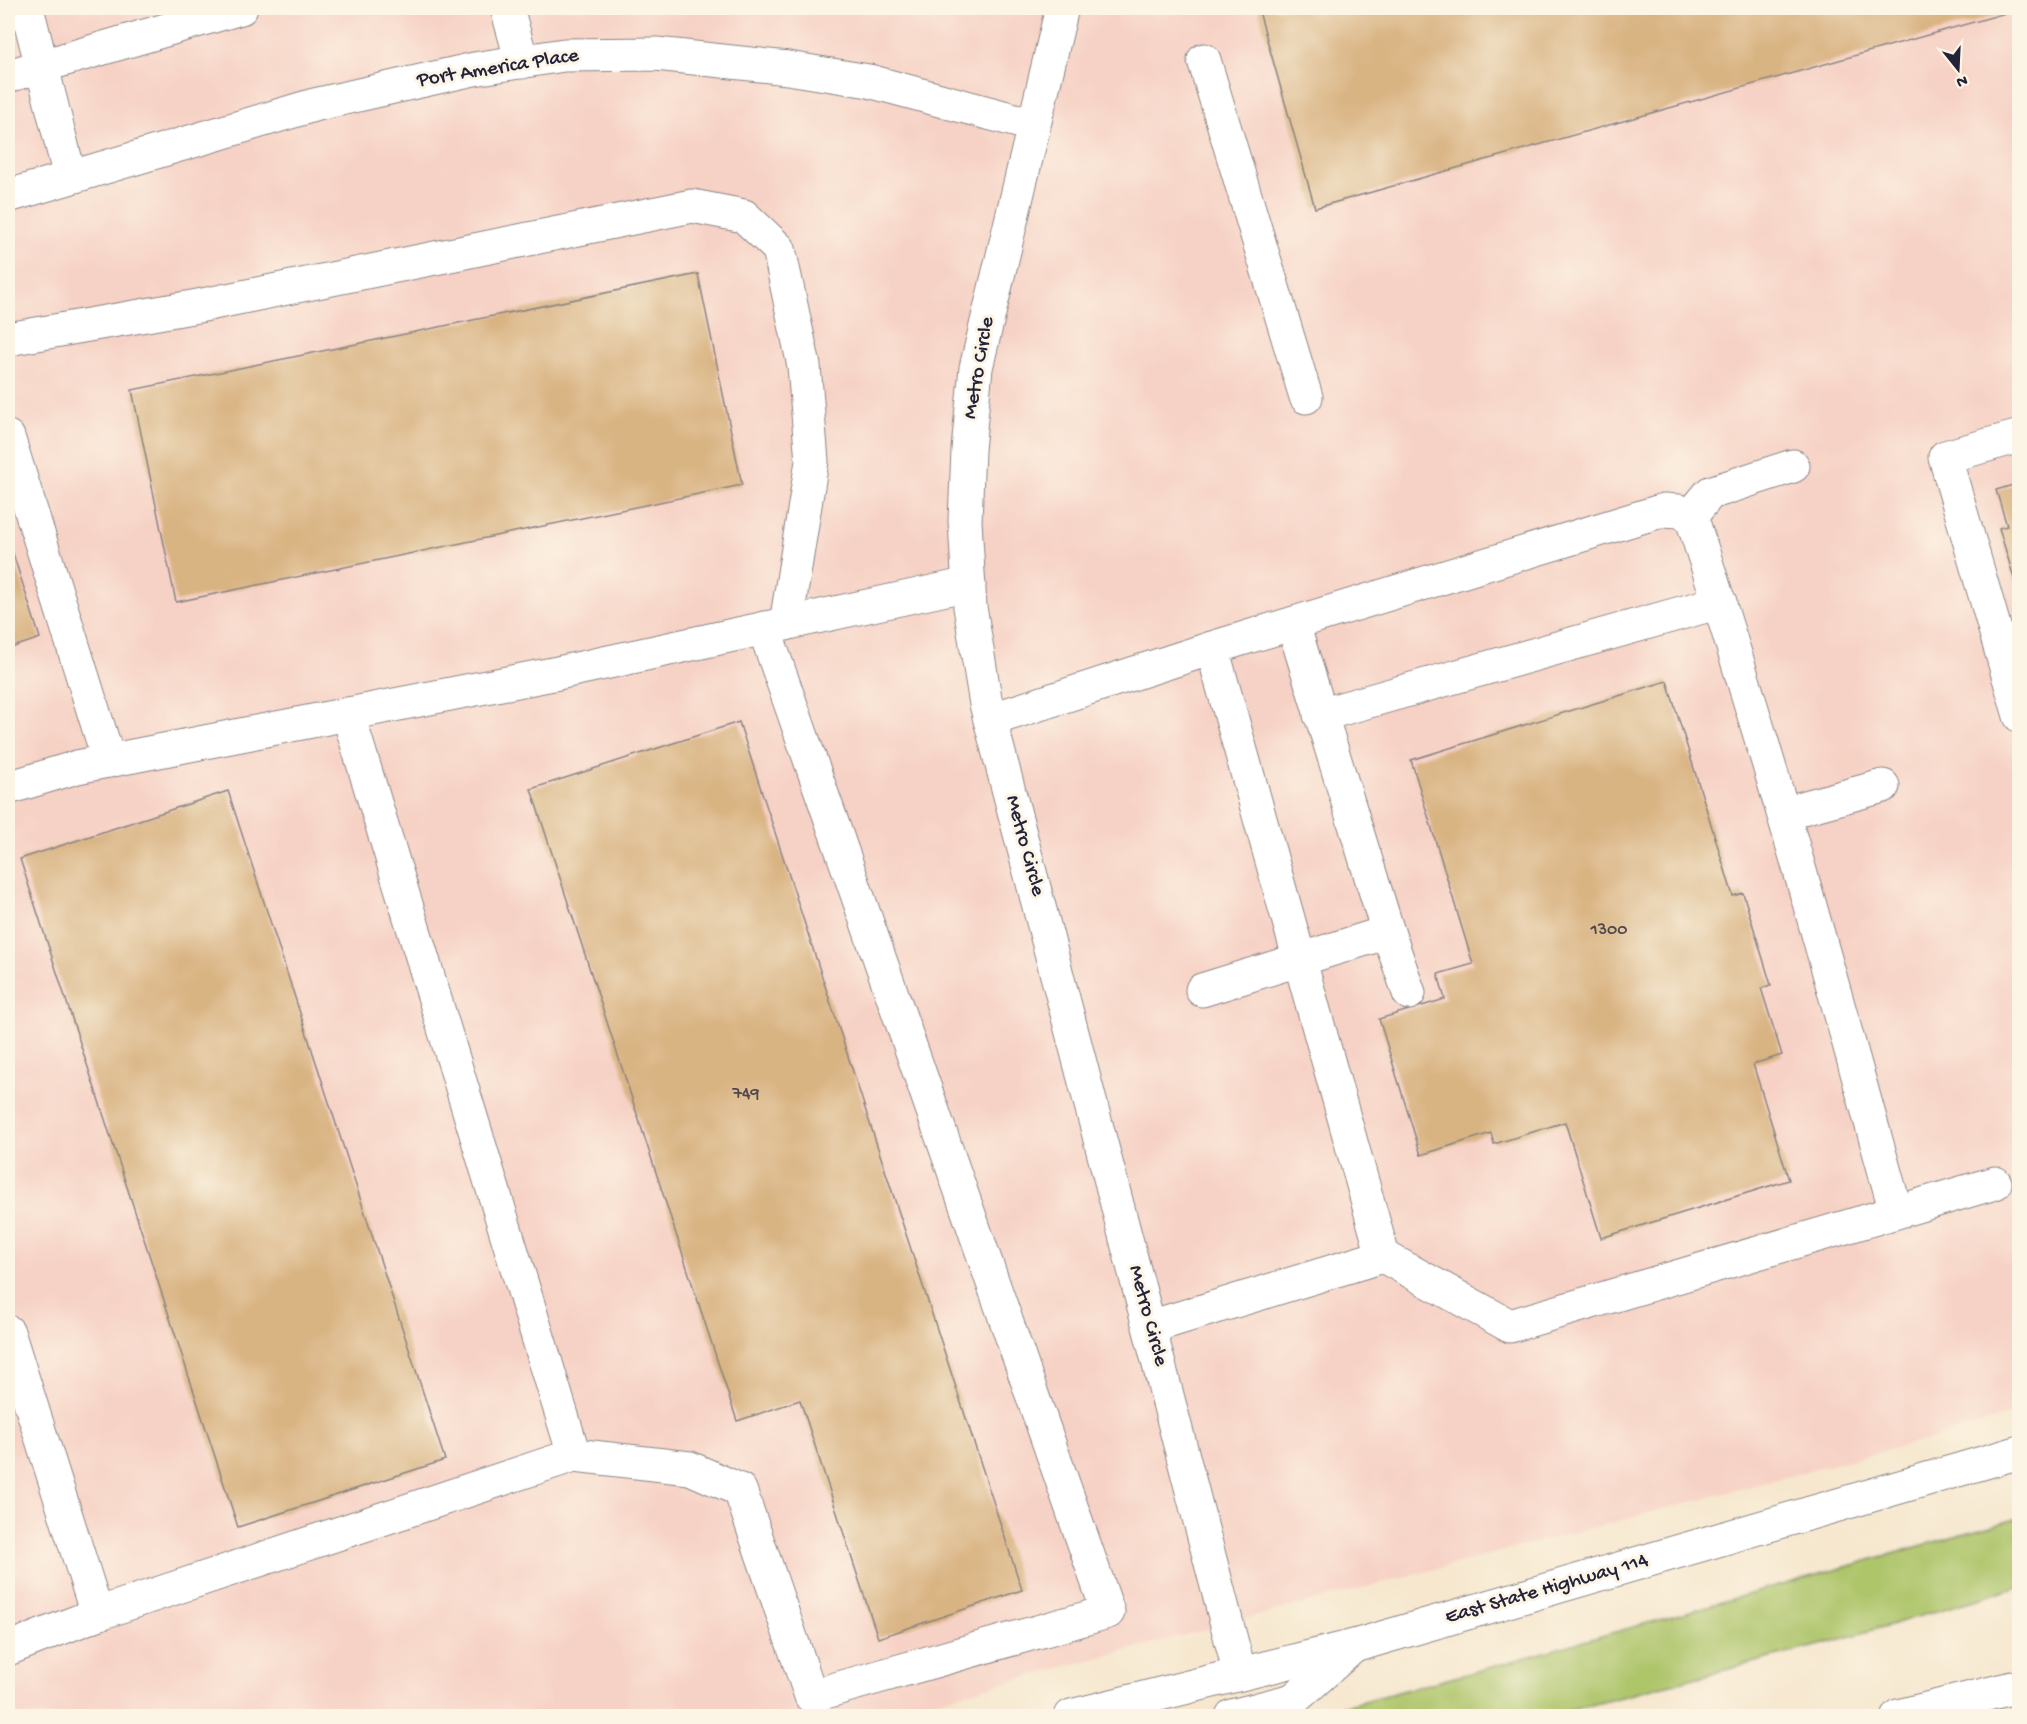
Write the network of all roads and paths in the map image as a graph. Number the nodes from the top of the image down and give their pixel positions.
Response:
1 (27, 8) edge
2 (241, 8) edge
3 (507, 8) edge
4 (1062, 8) edge
5 (1204, 60) dead end
6 (522, 62) junction
7 (42, 66) junction
8 (8, 76) edge
9 (1033, 125) junction
10 (70, 177) junction
11 (8, 195) edge
12 (8, 339) edge
13 (1306, 397) dead end
14 (2019, 436) edge
15 (8, 437) edge
16 (1793, 466) dead end
17 (1691, 516) junction
18 (969, 584) junction
19 (1720, 602) junction
20 (1293, 624) junction
21 (775, 626) junction
22 (1212, 648) junction
23 (348, 714) junction
24 (1320, 715) junction
25 (2019, 716) edge
26 (990, 720) junction
27 (109, 761) junction
28 (1883, 786) dead end
29 (8, 788) edge
30 (1784, 813) junction
31 (1388, 932) junction
32 (1299, 960) junction
33 (1202, 990) dead end
34 (1409, 993) dead end
35 (1995, 1183) dead end
36 (1896, 1212) junction
37 (1383, 1256) junction
38 (1150, 1328) junction
39 (8, 1332) edge
40 (2019, 1452) edge
41 (574, 1455) junction
42 (97, 1614) junction
43 (1354, 1646) junction
44 (8, 1649) edge
45 (1240, 1674) junction
46 (2019, 1686) edge
47 (1071, 1716) edge
48 (1232, 1716) edge
49 (1898, 1716) edge

1 - 7 main road
2 - 7 main road
3 - 6 main road
4 - 9 main road, Metro Circle
5 - 13 main road
6 - 9 main road, Port America Place
6 - 10 main road, Port America Place
7 - 8 main road
7 - 10 main road
9 - 18 main road, Metro Circle
10 - 11 main road, Port America Place
12 - 21 main road
14 - 25 main road
15 - 27 main road
16 - 17 main road
17 - 19 main road
17 - 20 main road
18 - 21 main road
18 - 26 main road, Metro Circle
19 - 24 main road
19 - 30 main road
20 - 22 main road
20 - 24 main road
21 - 23 main road
21 - 41 main road
22 - 26 main road
22 - 32 main road
23 - 27 main road
23 - 41 main road
24 - 31 main road
26 - 38 main road, Metro Circle
27 - 29 main road
28 - 30 main road
30 - 36 main road
31 - 32 main road
31 - 34 main road
32 - 33 main road
32 - 37 main road
35 - 36 main road
36 - 37 main road
37 - 38 main road
38 - 45 main road, Metro Circle
39 - 42 main road
40 - 43 main road, East State Highway 114
41 - 42 main road
42 - 44 main road
43 - 45 main road, East State Highway 114
43 - 48 main road
45 - 47 main road, East State Highway 114
46 - 49 main road

